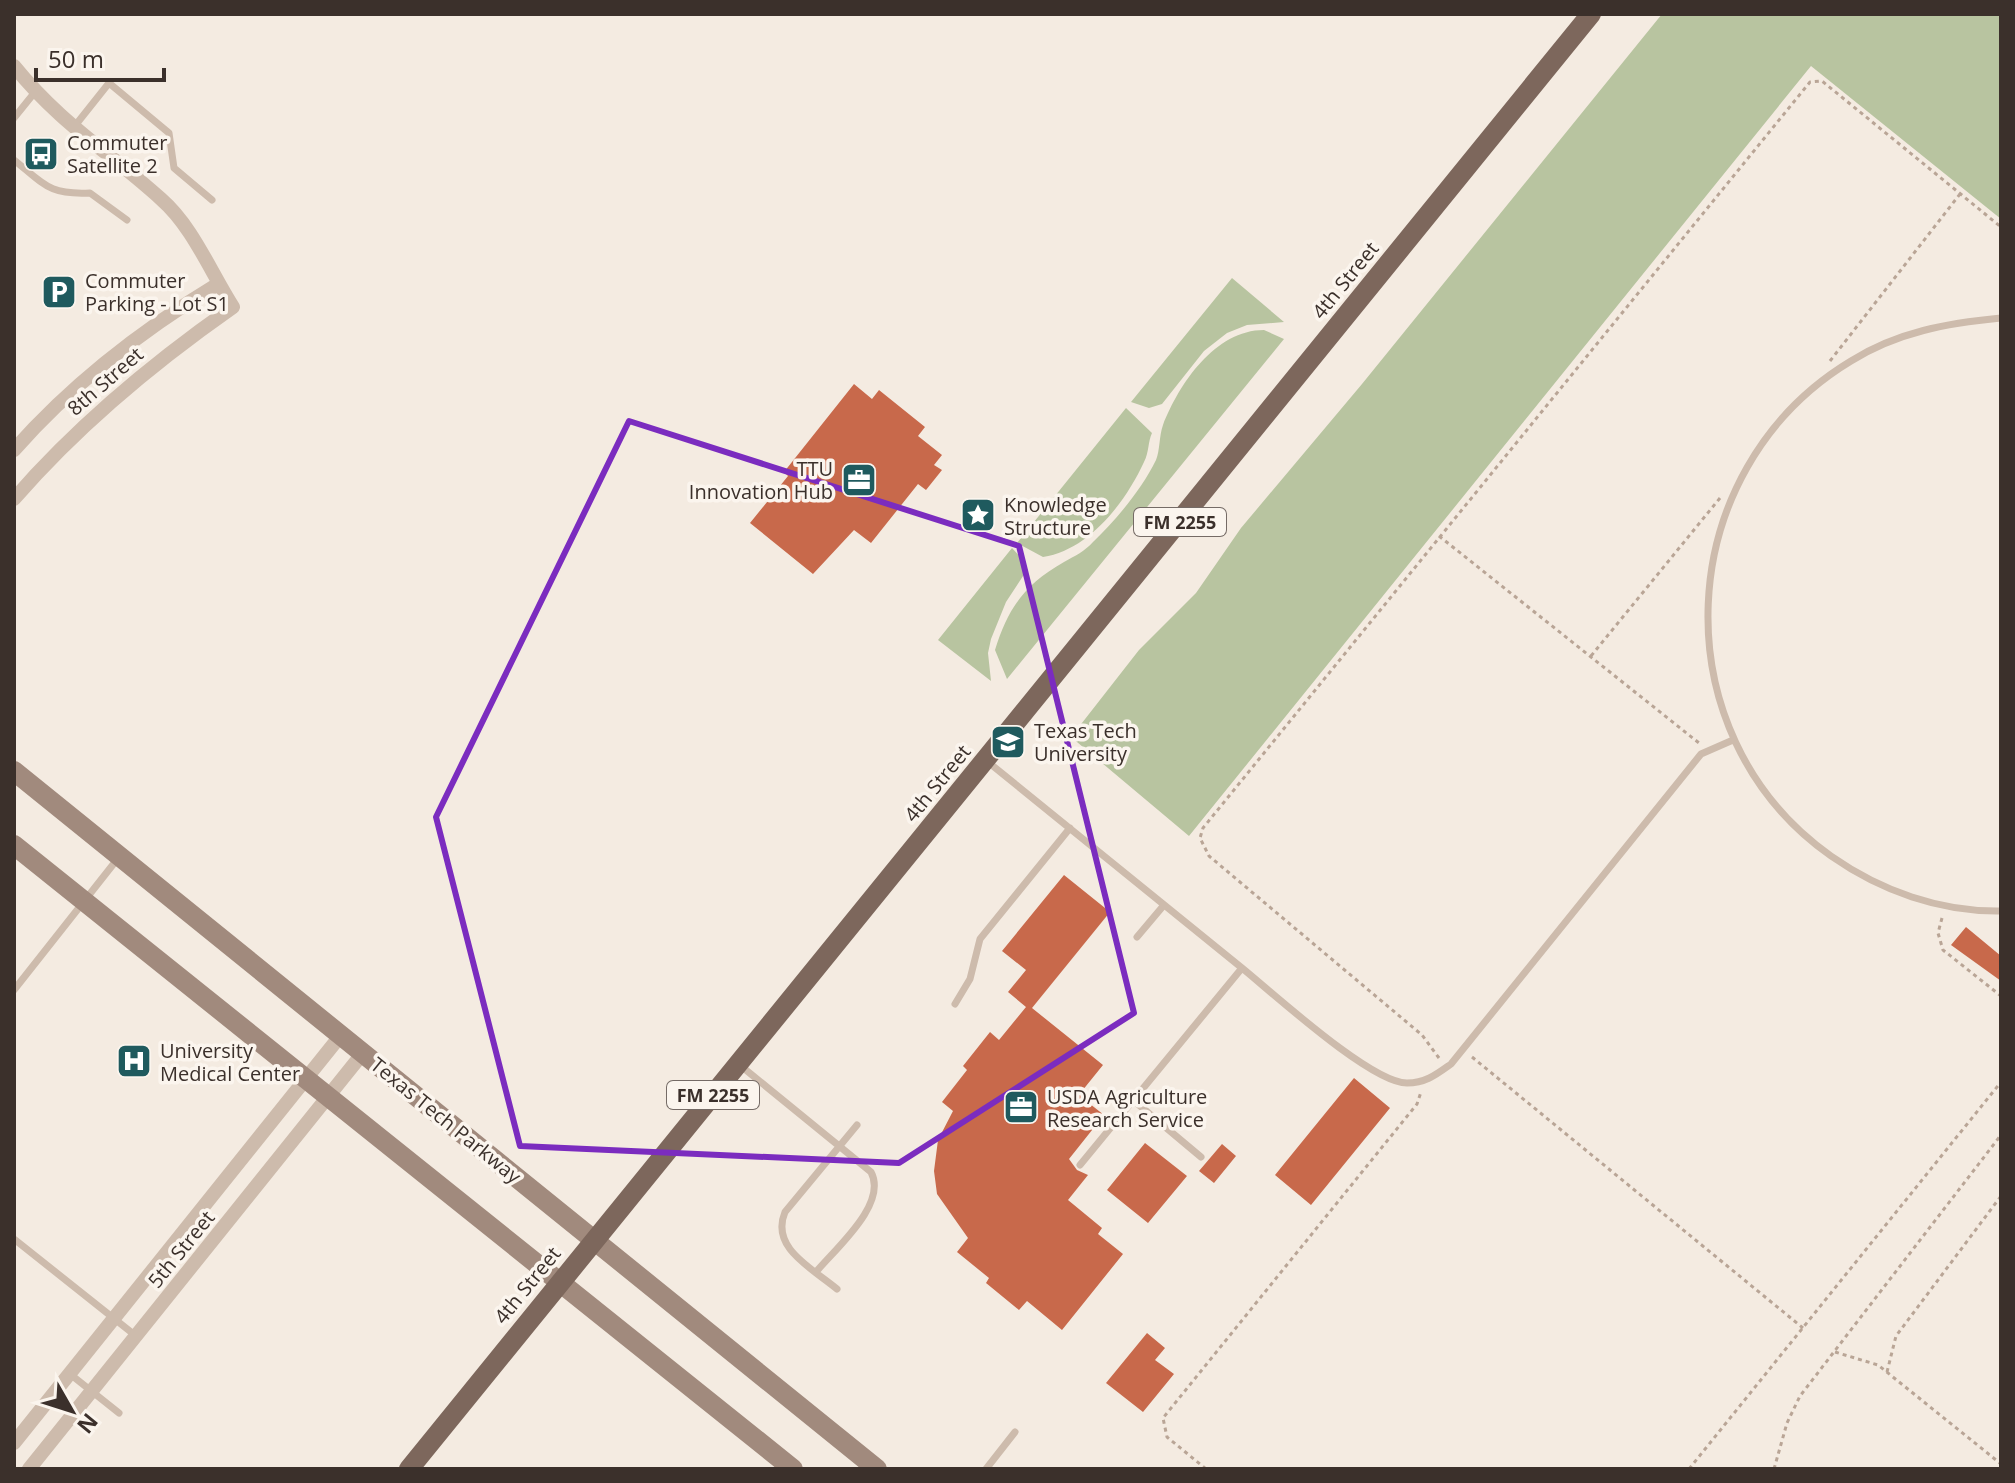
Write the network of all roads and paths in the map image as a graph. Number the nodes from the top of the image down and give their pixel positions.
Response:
1 (1591, 14) edge
2 (14, 66) edge
3 (35, 92) junction
4 (14, 118) edge
5 (72, 128) junction
6 (14, 160) edge
7 (1960, 194) junction
8 (212, 200) dead end
9 (127, 220) dead end
10 (2001, 227) edge
11 (218, 284) junction
12 (2001, 318) edge
13 (1826, 366) dead end
14 (14, 450) edge
15 (1737, 487) junction
16 (14, 499) edge
17 (1439, 536) junction
18 (1591, 656) junction
19 (1733, 740) junction
20 (1706, 751) junction
21 (986, 761) junction
22 (14, 771) edge
23 (1070, 828) junction
24 (14, 845) edge
25 (119, 856) junction
26 (84, 901) junction
27 (1164, 905) junction
28 (1945, 905) junction
29 (2001, 911) edge
30 (1137, 937) dead end
31 (1242, 968) junction
32 (14, 990) edge
33 (2001, 996) edge
34 (955, 1004) dead end
35 (341, 1035) junction
36 (1463, 1050) junction
37 (363, 1053) junction
38 (739, 1064) junction
39 (1445, 1068) junction
40 (307, 1078) junction
41 (1425, 1081) junction
42 (2001, 1082) edge
43 (329, 1095) junction
44 (1133, 1100) junction
45 (857, 1125) dead end
46 (2001, 1135) edge
47 (839, 1146) junction
48 (1201, 1157) dead end
49 (1080, 1165) dead end
50 (2001, 1196) edge
51 (14, 1239) edge
52 (594, 1239) junction
53 (816, 1272) junction
54 (560, 1281) junction
55 (837, 1289) dead end
56 (114, 1319) junction
57 (1803, 1328) junction
58 (136, 1336) junction
59 (1835, 1352) junction
60 (1887, 1372) junction
61 (70, 1374) junction
62 (92, 1391) junction
63 (119, 1413) dead end
64 (1015, 1432) dead end
65 (14, 1443) edge
66 (2001, 1464) edge
67 (29, 1469) edge
68 (409, 1469) edge
69 (793, 1469) edge
70 (877, 1469) edge
71 (986, 1469) edge
72 (1206, 1469) edge
73 (1689, 1469) edge
74 (1774, 1469) edge

1 - 21 main road, 4th Street / FM 2255
2 - 3 street
3 - 4 lane
3 - 5 street
5 - 8 lane
5 - 11 street
6 - 9 lane
7 - 10 path
7 - 13 path
7 - 17 path
11 - 14 street, 8th Street
11 - 16 street, 8th Street
12 - 15 lane
15 - 18 path
15 - 19 lane
17 - 18 path
17 - 39 path
18 - 20 path
19 - 20 lane
19 - 28 lane
20 - 36 lane
21 - 23 lane
21 - 38 main road, 4th Street / FM 2255
22 - 25 main road, Texas Tech Parkway
23 - 27 lane
23 - 34 lane
24 - 26 main road
25 - 26 lane
25 - 35 main road, Texas Tech Parkway
26 - 32 lane
26 - 40 main road
27 - 30 lane
27 - 31 lane
28 - 29 lane
28 - 33 path
31 - 41 lane
31 - 44 lane
35 - 37 main road, Texas Tech Parkway
35 - 40 street, 5th Street
36 - 39 lane
36 - 57 path
37 - 43 street, 5th Street
37 - 52 main road, Texas Tech Parkway
38 - 47 lane
38 - 52 main road, 4th Street / FM 2255
39 - 41 lane
40 - 43 main road
40 - 56 street, 5th Street
41 - 72 path
42 - 57 path
43 - 54 main road
43 - 58 street, 5th Street
44 - 48 lane
44 - 49 lane
45 - 47 lane
46 - 59 path
47 - 53 lane
47 - 53 lane
50 - 60 path
51 - 56 lane
52 - 54 main road, 4th Street / FM 2255
52 - 70 main road, Texas Tech Parkway
53 - 55 lane
54 - 68 main road, 4th Street / FM 2255
54 - 69 main road
56 - 58 lane
56 - 61 street, 5th Street
57 - 73 path
58 - 62 street, 5th Street
59 - 60 path
59 - 74 path
60 - 66 path
61 - 62 lane
61 - 65 street, 5th Street
62 - 63 lane
62 - 67 street, 5th Street
64 - 71 lane

